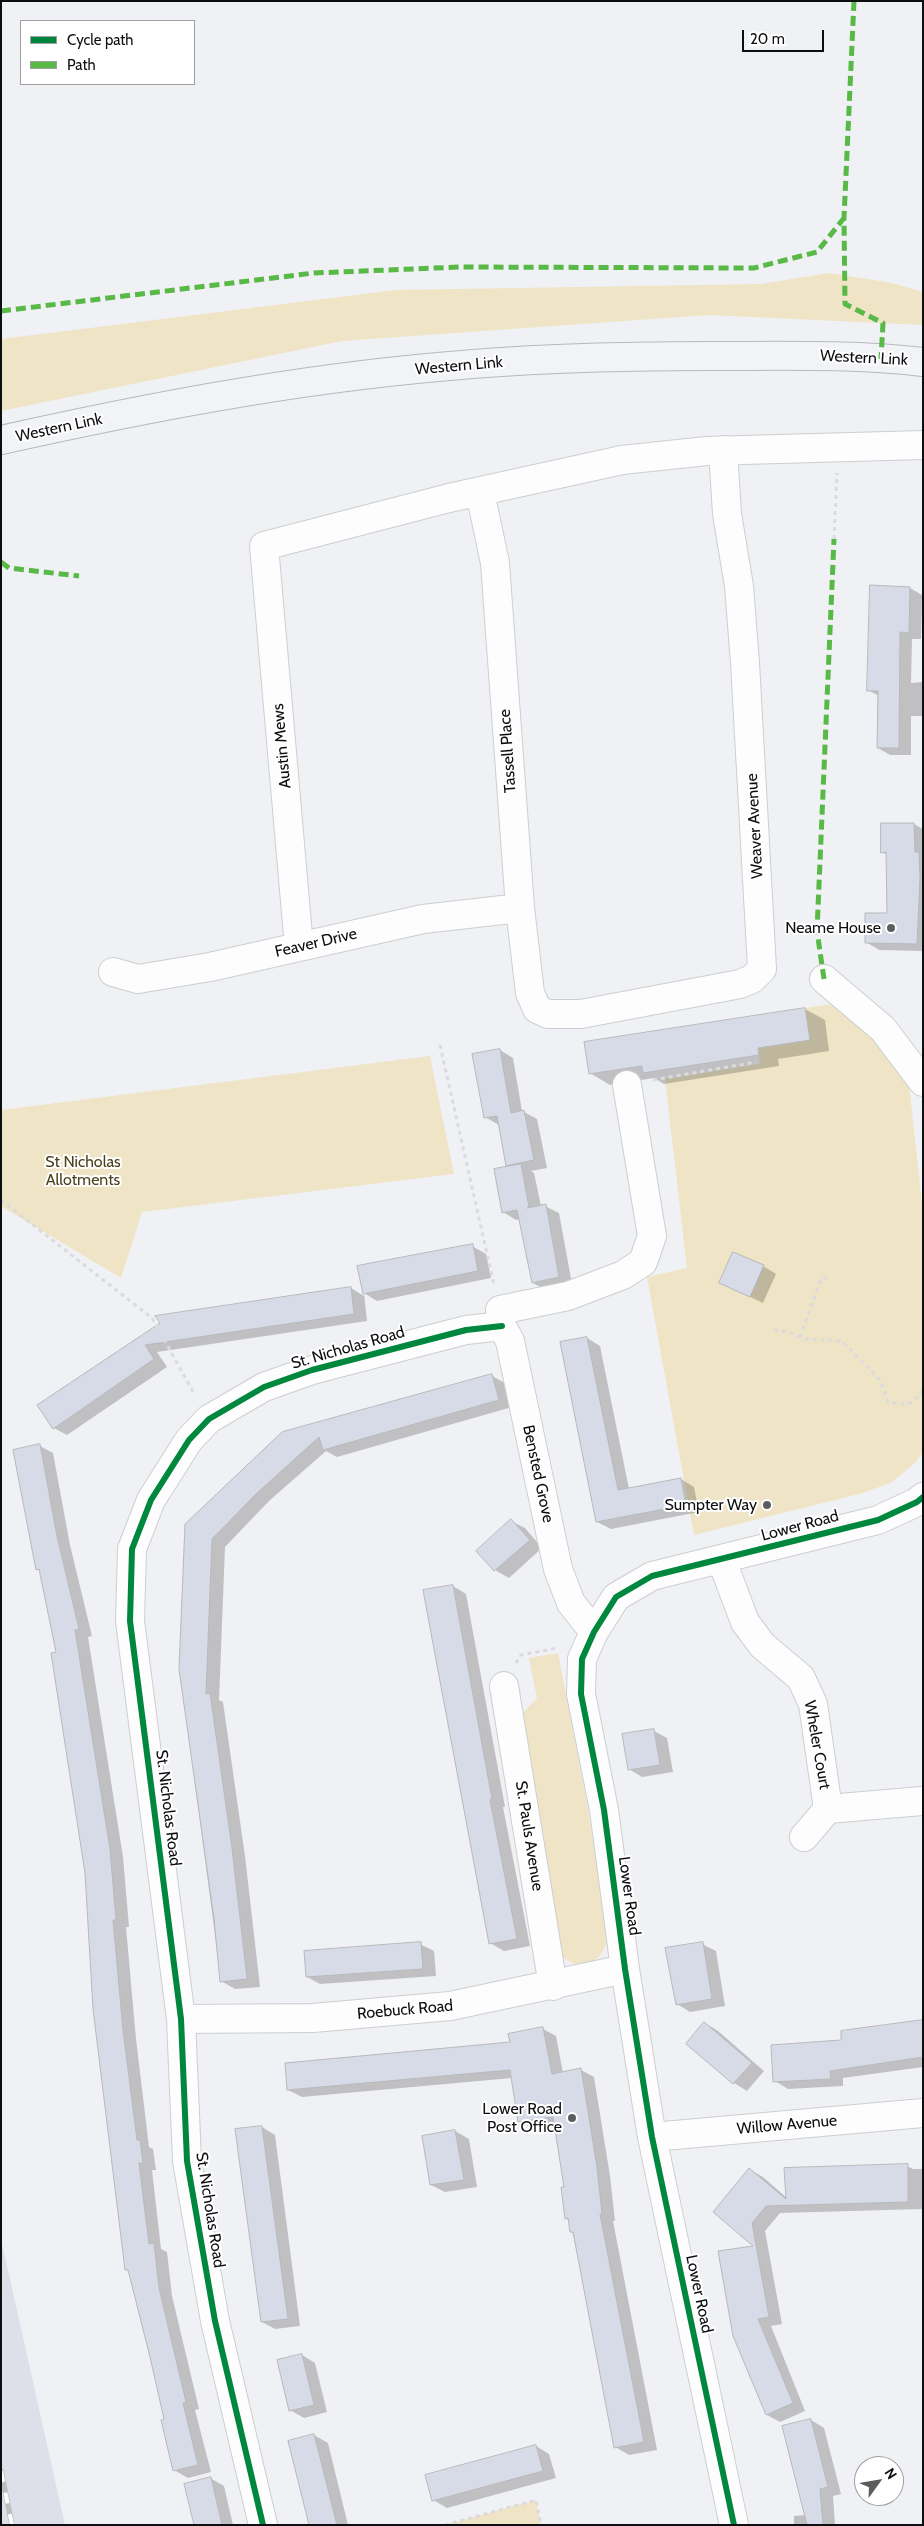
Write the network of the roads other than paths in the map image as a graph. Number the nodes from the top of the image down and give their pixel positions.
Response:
1 (923, 362) edge
2 (7, 439) edge
3 (923, 444) edge
4 (723, 450) junction
5 (480, 492) junction
6 (520, 908) junction
7 (299, 947) junction
8 (113, 972) dead end
9 (824, 979) dead end
10 (537, 1008) joint
11 (923, 1082) edge
12 (627, 1085) road end
13 (501, 1318) junction
14 (923, 1497) edge
15 (722, 1561) junction
16 (594, 1632) junction
17 (504, 1686) road end
18 (922, 1801) edge
19 (828, 1809) junction
20 (804, 1837) dead end
21 (625, 1969) junction
22 (553, 1986) junction
23 (181, 2019) junction
24 (923, 2113) edge
25 (652, 2137) junction
26 (263, 2525) edge
27 (734, 2525) edge

1 - 2 main road, Western Link
3 - 4 street
4 - 5 street
4 - 10 street, Weaver Avenue
5 - 6 street, Tassell Place
5 - 7 street, Austin Mews
6 - 7 street, Feaver Drive
6 - 10 street, Tassell Place
7 - 8 street, Feaver Drive
9 - 11 street
12 - 13 street
13 - 16 street, Bensted Grove
13 - 23 street, St. Nicholas Road
14 - 15 street, Lower Road
15 - 16 street, Lower Road
15 - 19 street, Wheler Court
16 - 21 street, Lower Road
17 - 22 street, St. Pauls Avenue
18 - 19 street, Wheler Court
19 - 20 street, Wheler Court
21 - 22 street, Roebuck Road
21 - 25 street, Lower Road
22 - 23 street, Roebuck Road
23 - 26 street, St. Nicholas Road
24 - 25 street, Willow Avenue
25 - 27 street, Lower Road

